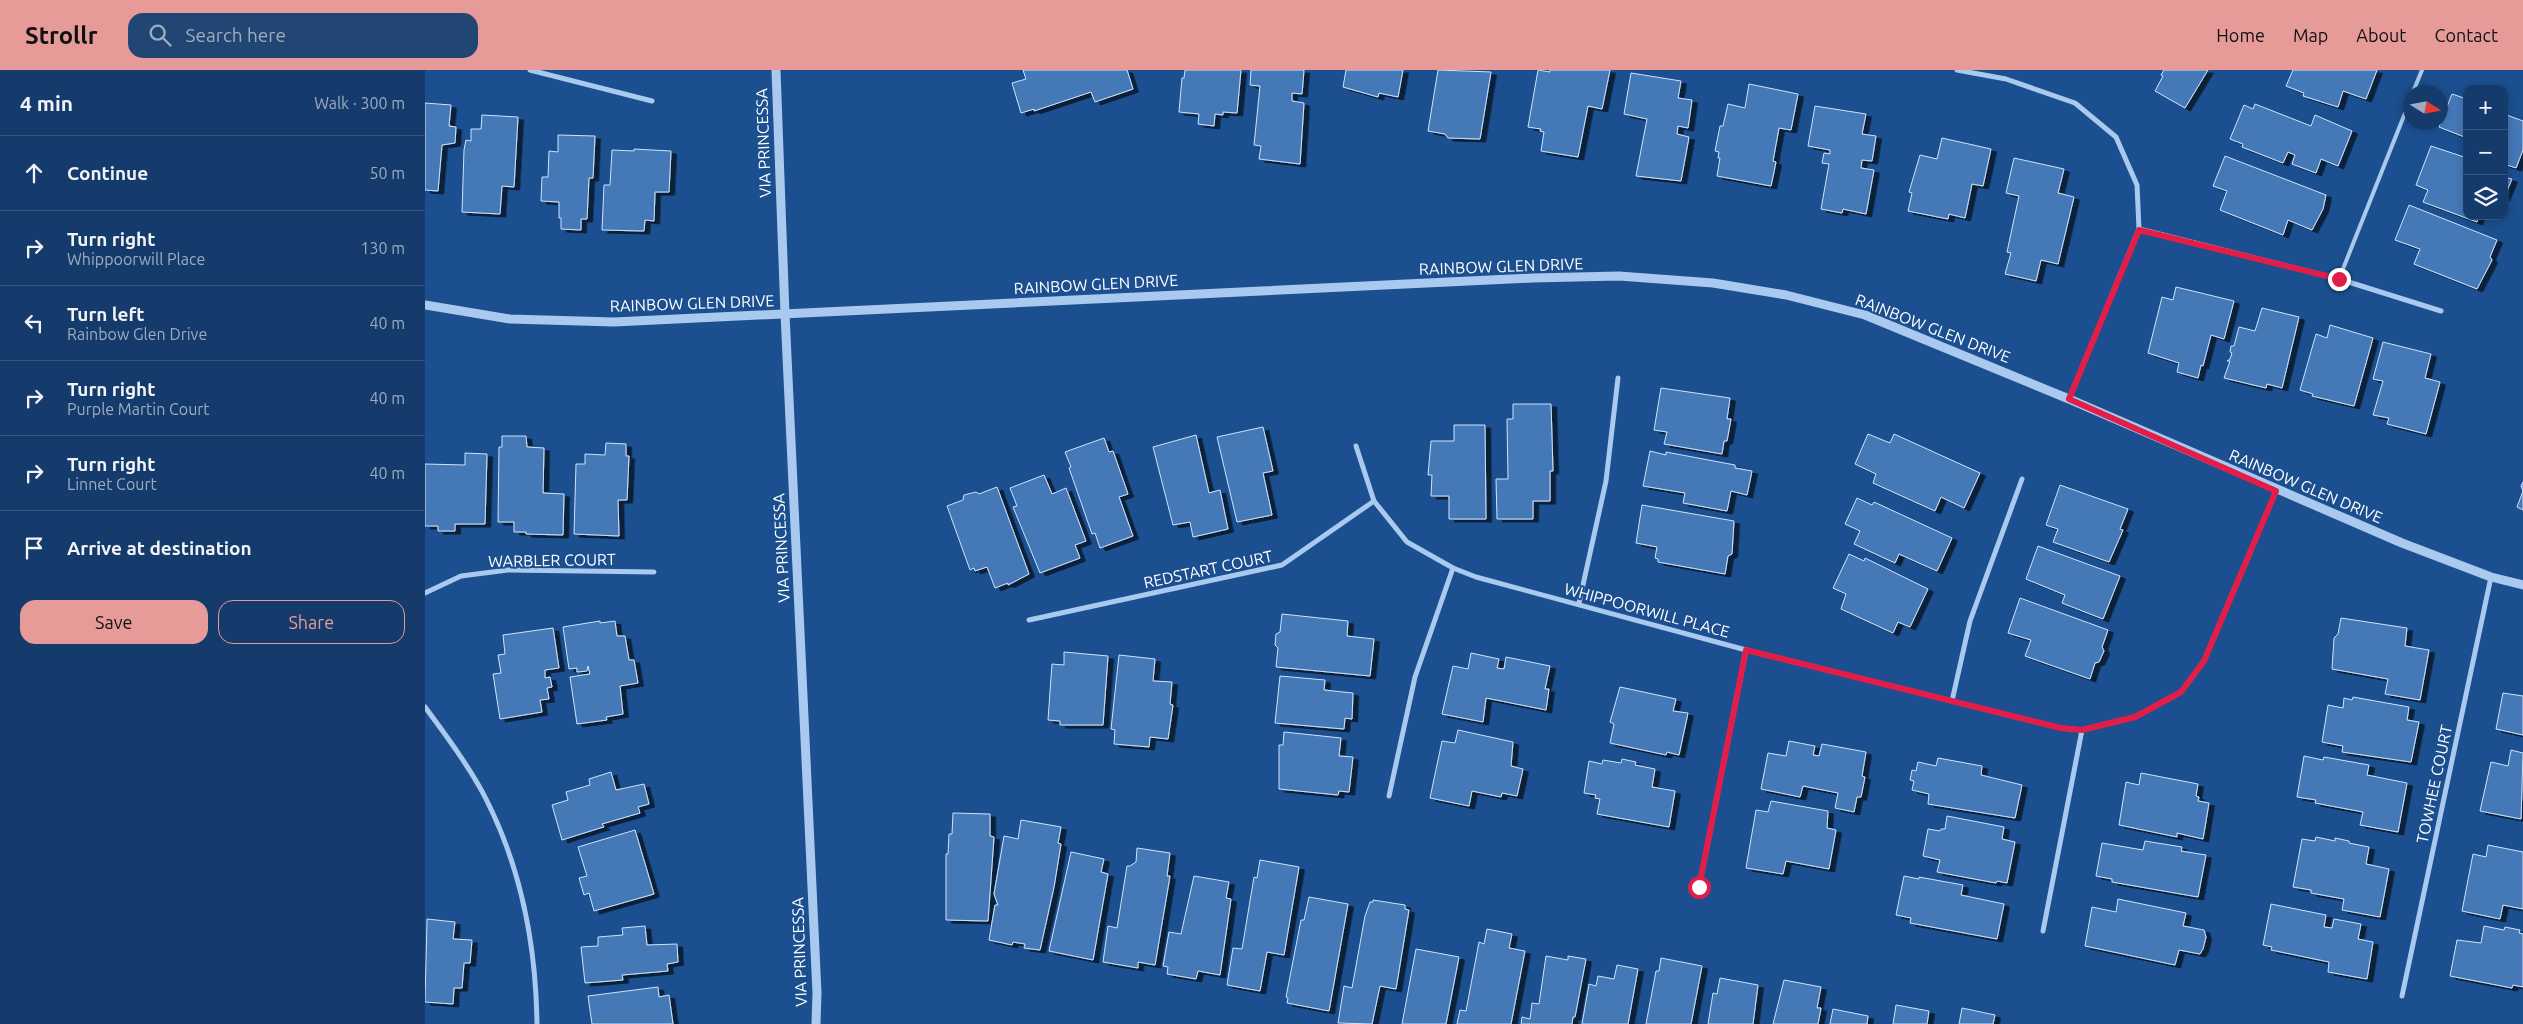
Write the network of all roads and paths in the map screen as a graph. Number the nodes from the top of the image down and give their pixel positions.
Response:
1 (530, 70) edge
2 (775, 70) edge
3 (1957, 70) edge
4 (2422, 70) edge
5 (2416, 85) edge
6 (652, 101) dead end
7 (2403, 118) edge
8 (2139, 230) junction
9 (2339, 279) junction
10 (425, 305) edge
11 (2441, 311) dead end
12 (785, 314) junction
13 (1618, 378) dead end
14 (2069, 399) junction
15 (1356, 446) dead end
16 (2022, 479) dead end
17 (2276, 491) junction
18 (1374, 502) junction
19 (1453, 568) junction
20 (654, 572) dead end
21 (2491, 577) junction
22 (2523, 585) edge
23 (425, 593) edge
24 (1579, 604) junction
25 (1029, 620) dead end
26 (1746, 650) junction
27 (1952, 700) junction
28 (425, 706) edge
29 (2082, 730) junction
30 (1389, 796) dead end
31 (1699, 887) dead end
32 (2043, 931) dead end
33 (2402, 996) dead end
34 (537, 1024) edge
35 (816, 1024) edge

1 - 6 street
2 - 12 street, VIA PRINCESSA
3 - 8 street
4 - 5 lane
7 - 9 lane
8 - 9 street
8 - 14 street
9 - 11 street
10 - 12 street, RAINBOW GLEN DRIVE
12 - 14 street, RAINBOW GLEN DRIVE
12 - 35 street, VIA PRINCESSA
13 - 24 street
14 - 17 street, RAINBOW GLEN DRIVE
15 - 18 street, WHIPPOORWILL PLACE
16 - 27 street
17 - 21 street, RAINBOW GLEN DRIVE
17 - 29 street, WHIPPOORWILL PLACE
18 - 19 street, WHIPPOORWILL PLACE
18 - 25 street, REDSTART COURT
19 - 24 street, WHIPPOORWILL PLACE
19 - 30 street
20 - 23 street, WARBLER COURT
21 - 22 street, RAINBOW GLEN DRIVE
21 - 33 street, TOWHEE COURT
24 - 26 street, WHIPPOORWILL PLACE
26 - 27 street, WHIPPOORWILL PLACE
26 - 31 street
27 - 29 street, WHIPPOORWILL PLACE
28 - 34 street
29 - 32 street

